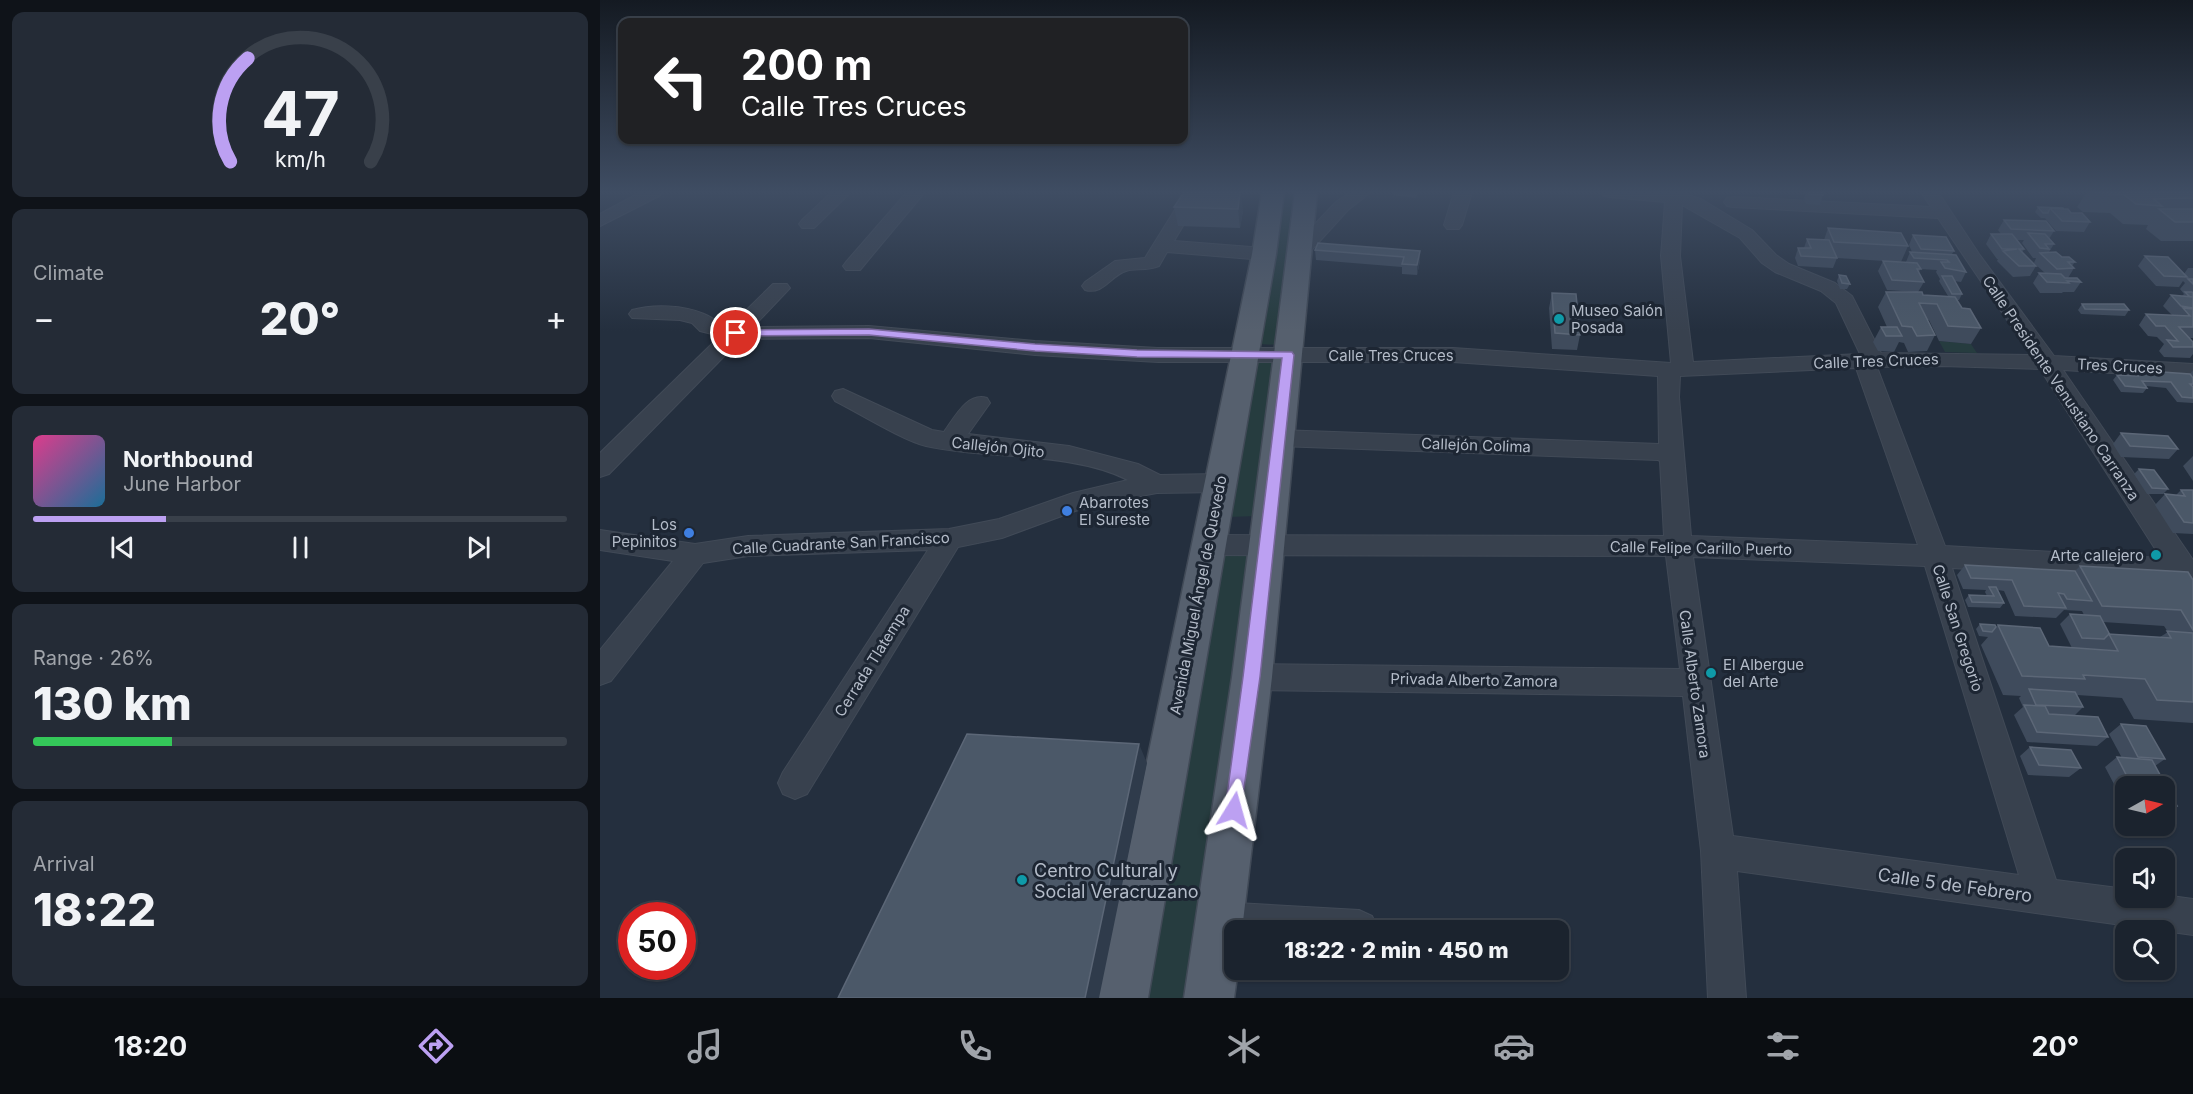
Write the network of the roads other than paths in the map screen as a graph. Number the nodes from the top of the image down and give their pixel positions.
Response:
1 (876, 239) edge
2 (1165, 239) edge
3 (1266, 239) edge
4 (1301, 239) edge
5 (1312, 239) edge
6 (1672, 239) edge
7 (1750, 239) edge
8 (1960, 239) edge
9 (1160, 246) junction
10 (1300, 251) junction
11 (1264, 254) junction
12 (852, 266) dead end
13 (1092, 286) dead end
14 (780, 288) dead end
15 (639, 314) dead end
16 (736, 333) junction
17 (1244, 354) junction
18 (1288, 355) junction
19 (1869, 360) junction
20 (2047, 363) junction
21 (1676, 369) junction
22 (2193, 371) edge
23 (843, 396) dead end
24 (979, 403) dead end
25 (1279, 438) junction
26 (949, 442) junction
27 (1672, 456) junction
28 (600, 468) edge
29 (1219, 483) junction
30 (1157, 484) junction
31 (948, 539) junction
32 (600, 540) edge
33 (1208, 545) junction
34 (1266, 546) junction
35 (1678, 546) junction
36 (694, 554) junction
37 (1935, 556) junction
38 (2190, 575) edge
39 (600, 672) edge
40 (1252, 677) junction
41 (1697, 682) junction
42 (795, 783) dead end
43 (1718, 851) junction
44 (2044, 897) junction
45 (2193, 917) edge
46 (1219, 920) junction
47 (1224, 920) edge
48 (1123, 998) edge
49 (1209, 998) edge
50 (1727, 998) edge

1 - 12 street
2 - 9 street
3 - 11 main road, Avenida Miguel Ángel de Quevedo
4 - 10 main road
5 - 10 street
6 - 21 street, Calle Alberto Zamora
7 - 19 street, Calle San Gregorio
8 - 20 street, Calle Presidente Venustiano Carranza
9 - 11 street
9 - 13 street
10 - 18 main road
11 - 17 main road, Avenida Miguel Ángel de Quevedo
14 - 16 street
15 - 16 street, Calle Tres Cruces
16 - 17 street, Calle Tres Cruces
16 - 28 street
17 - 18 street, Calle Tres Cruces
17 - 29 main road, Avenida Miguel Ángel de Quevedo
18 - 21 street, Calle Tres Cruces
18 - 25 main road
19 - 20 street, Calle Tres Cruces
19 - 21 street, Calle Tres Cruces
19 - 37 street, Calle San Gregorio
20 - 22 street, Tres Cruces
20 - 38 street, Calle Presidente Venustiano Carranza
21 - 27 street, Calle Alberto Zamora
23 - 26 street, Callejón Ojito
24 - 26 street
25 - 27 street, Callejón Colima
25 - 34 main road
26 - 30 street, Callejón Ojito
27 - 35 street, Calle Alberto Zamora
29 - 30 street, Calle Cuadrante San Francisco
29 - 33 main road, Avenida Miguel Ángel de Quevedo
30 - 31 street, Calle Cuadrante San Francisco
31 - 36 street, Calle Cuadrante San Francisco
31 - 42 street, Cerrada Tlatempa
32 - 36 street, Calle Cuadrante San Francisco
33 - 34 street, Calle Felipe Carillo Puerto
33 - 48 main road, Avenida Miguel Ángel de Quevedo
34 - 35 street, Calle Felipe Carillo Puerto
34 - 40 main road
35 - 37 street, Calle Felipe Carillo Puerto
35 - 41 street, Calle Alberto Zamora
36 - 39 street
37 - 38 street, Calle Felipe Carillo Puerto
37 - 44 street, Calle San Gregorio
40 - 41 street, Privada Alberto Zamora
40 - 46 main road
41 - 43 street, Calle Alberto Zamora
43 - 44 street, Calle 5 de Febrero
43 - 50 street, Calle Alberto Zamora
44 - 45 street, Calle 5 de Febrero
46 - 47 street
46 - 49 main road

